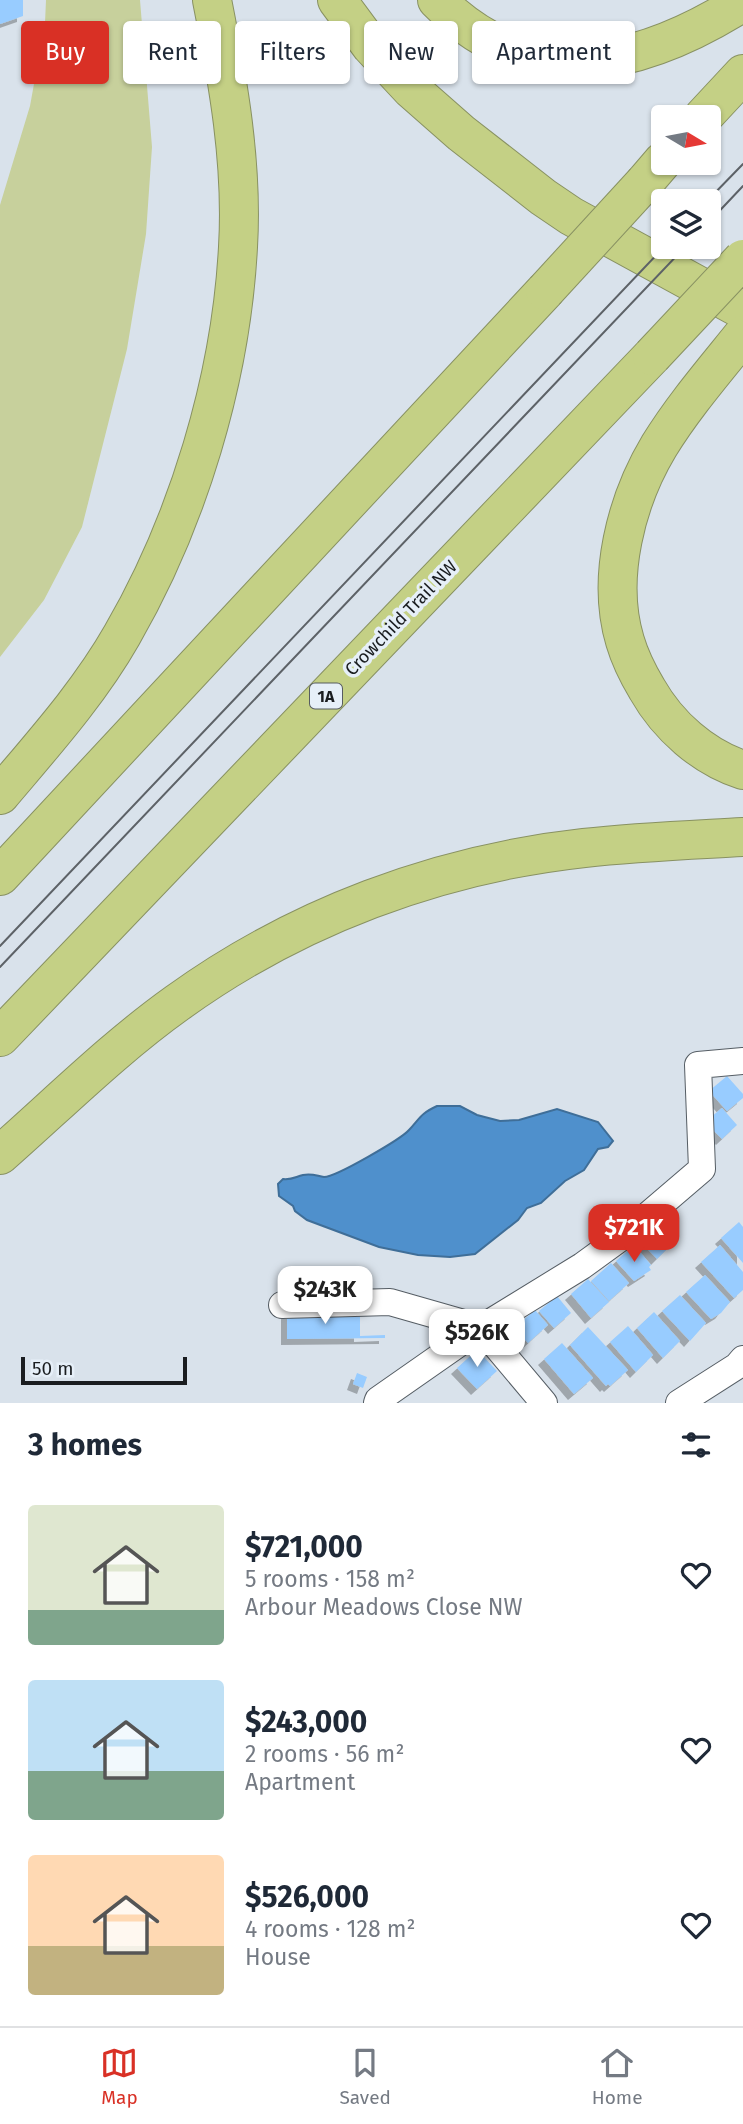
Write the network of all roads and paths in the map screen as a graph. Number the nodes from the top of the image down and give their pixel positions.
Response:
1 (212, 0) edge
2 (337, 0) edge
3 (438, 0) edge
4 (743, 2) edge
5 (743, 74) edge
6 (714, 105) edge
7 (651, 175) edge
8 (743, 259) edge
9 (743, 310) edge
10 (743, 335) edge
11 (743, 771) edge
12 (0, 795) edge
13 (743, 837) edge
14 (0, 876) edge
15 (0, 1037) edge
16 (743, 1061) edge
17 (0, 1155) edge
18 (282, 1305) dead end
19 (481, 1328) junction
20 (743, 1359) edge
21 (377, 1403) edge
22 (544, 1403) edge
23 (679, 1403) edge

1 - 12 highway
2 - 9 highway
3 - 4 highway
5 - 6 highway
7 - 14 highway, bridge
8 - 15 highway, Crowchild Trail NW / 1A, bridge
10 - 11 highway
13 - 17 highway
16 - 19 street
18 - 19 street
19 - 21 street
19 - 22 street
20 - 23 street

